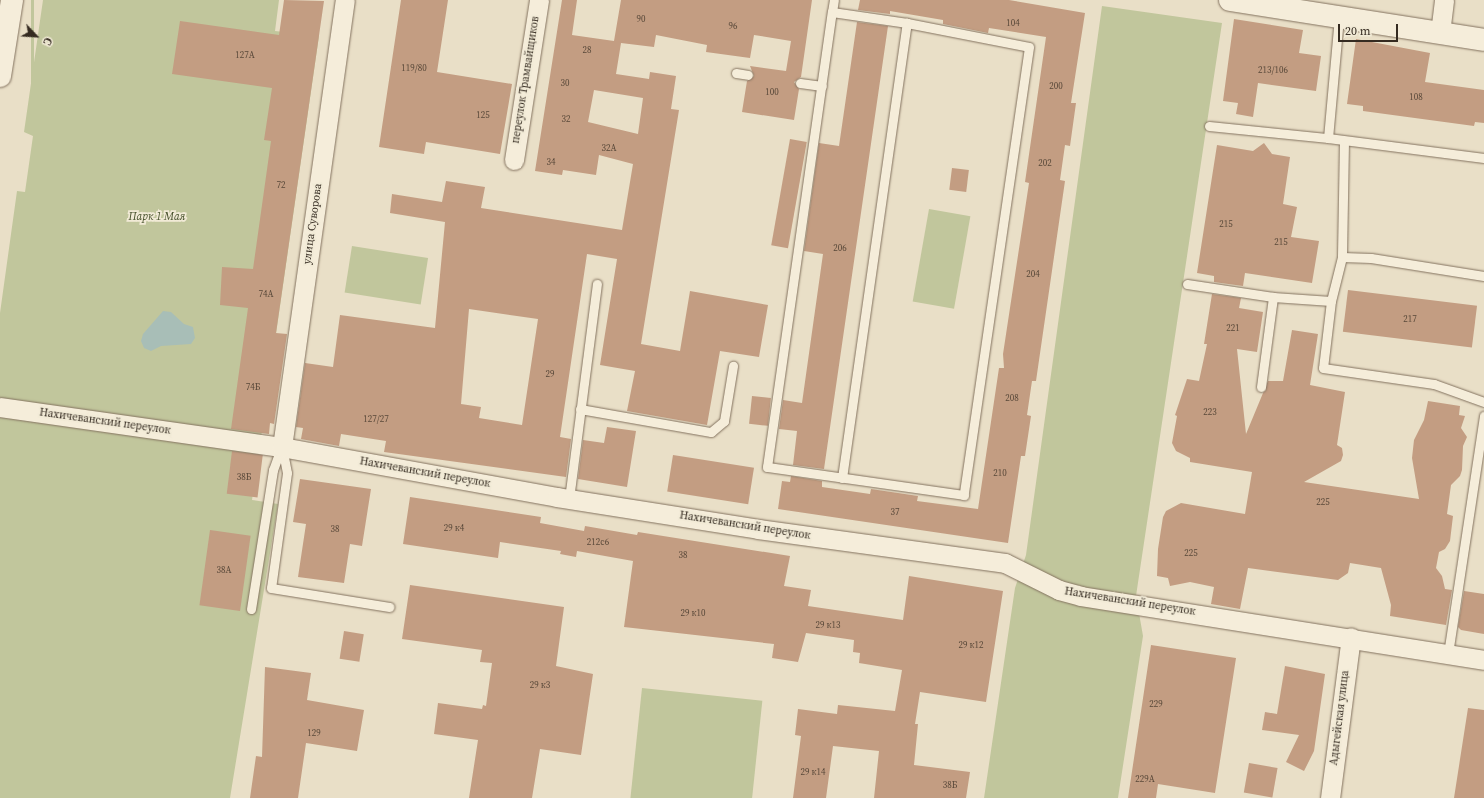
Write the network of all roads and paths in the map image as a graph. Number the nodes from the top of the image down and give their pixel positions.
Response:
1 (12, 0) edge
2 (345, 0) edge
3 (539, 0) edge
4 (834, 0) edge
5 (1230, 0) edge
6 (1444, 0) edge
7 (832, 12) junction
8 (1340, 15) junction
9 (908, 23) junction
10 (1440, 33) junction
11 (1484, 40) edge
12 (736, 73) dead end
13 (748, 75) dead end
14 (0, 76) edge
15 (800, 83) dead end
16 (822, 86) junction
17 (1209, 126) dead end
18 (1328, 138) junction
19 (1344, 141) junction
20 (1484, 158) edge
21 (514, 160) dead end
22 (1342, 257) junction
23 (1484, 276) edge
24 (597, 284) dead end
25 (1187, 284) dead end
26 (1273, 297) junction
27 (1331, 301) junction
28 (733, 366) dead end
29 (1260, 387) dead end
30 (1484, 402) edge
31 (0, 406) edge
32 (580, 409) junction
33 (1484, 416) edge
34 (282, 447) junction
35 (842, 478) junction
36 (569, 499) junction
37 (389, 607) dead end
38 (250, 609) dead end
39 (1351, 637) junction
40 (1448, 654) junction
41 (1484, 660) edge
42 (1330, 798) edge

1 - 14 street
2 - 34 street, улица Суворова
3 - 21 street, переулок Трамвайщиков
4 - 7 lane
5 - 8 street
6 - 10 street
7 - 9 lane
7 - 16 lane
8 - 10 street
8 - 18 lane
9 - 35 lane
9 - 35 lane
10 - 11 street
12 - 13 lane
15 - 16 lane
16 - 35 lane
17 - 18 lane
18 - 19 lane
19 - 20 lane
19 - 22 lane
22 - 23 lane
22 - 27 lane
24 - 32 lane
25 - 26 lane
26 - 27 lane
26 - 29 lane
27 - 30 lane
28 - 32 lane
31 - 34 street, Нахичеванский переулок
32 - 36 lane
33 - 40 lane
34 - 36 street, Нахичеванский переулок
34 - 37 lane
34 - 38 lane
36 - 39 street, Нахичеванский переулок
39 - 40 street, Нахичеванский переулок
39 - 42 street, Адыгейская улица
40 - 41 street, Нахичеванский переулок

